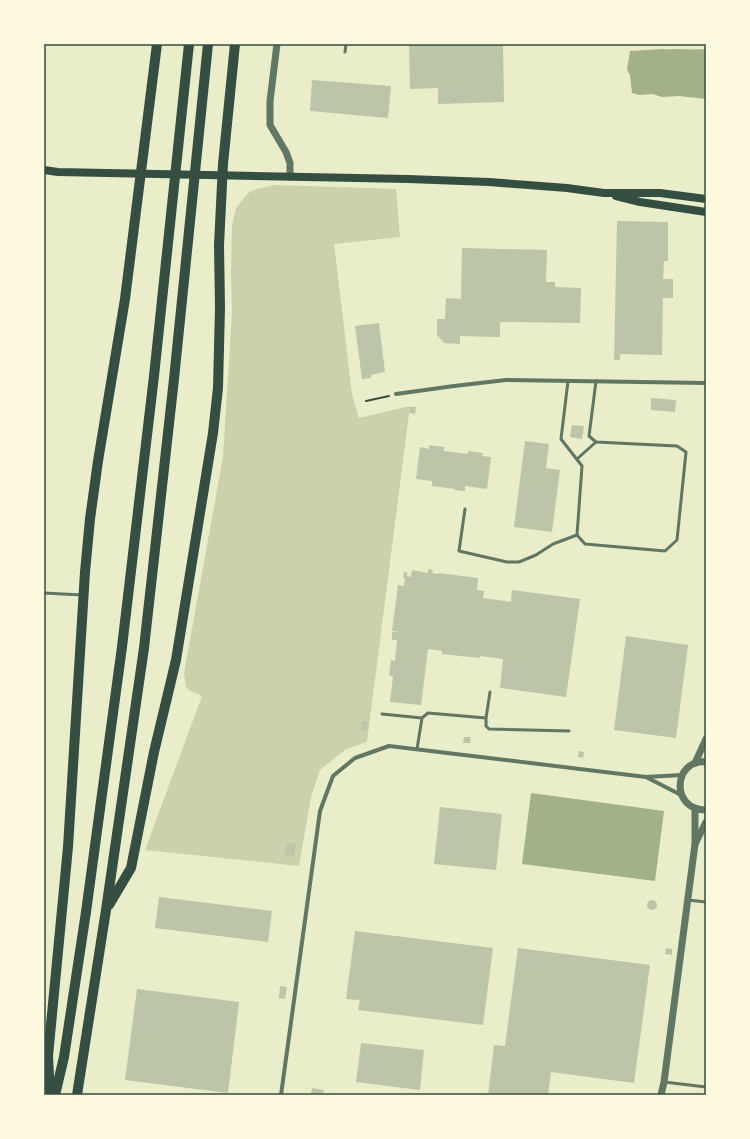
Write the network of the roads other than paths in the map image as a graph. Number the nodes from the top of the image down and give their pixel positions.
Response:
1 (157, 44) edge
2 (189, 44) edge
3 (208, 44) edge
4 (235, 44) edge
5 (277, 44) edge
6 (346, 44) edge
7 (345, 52) dead end
8 (44, 170) edge
9 (58, 172) junction
10 (44, 174) edge
11 (290, 177) junction
12 (604, 193) junction
13 (706, 199) edge
14 (706, 212) edge
15 (568, 381) junction
16 (596, 381) junction
17 (706, 383) edge
18 (396, 394) road end
19 (596, 442) junction
20 (577, 459) junction
21 (465, 509) dead end
22 (577, 535) junction
23 (44, 593) edge
24 (83, 595) junction
25 (490, 692) dead end
26 (382, 714) dead end
27 (422, 718) junction
28 (486, 718) junction
29 (569, 731) dead end
30 (706, 739) edge
31 (417, 750) junction
32 (706, 762) edge
33 (695, 763) junction
34 (682, 775) junction
35 (646, 777) junction
36 (681, 795) junction
37 (695, 808) junction
38 (706, 810) edge
39 (706, 822) edge
40 (695, 844) junction
41 (688, 900) junction
42 (706, 902) edge
43 (106, 910) junction
44 (664, 1082) junction
45 (706, 1087) edge
46 (50, 1095) edge
47 (55, 1095) edge
48 (77, 1095) edge
49 (281, 1095) edge
50 (661, 1095) edge

1 - 24 highway
2 - 47 highway
3 - 43 highway
4 - 43 highway
5 - 11 street
6 - 7 lane
8 - 9 main road
9 - 10 main road
9 - 11 main road
11 - 12 main road
12 - 13 main road
12 - 14 main road
15 - 16 street
15 - 18 street
15 - 20 lane
16 - 17 street
16 - 19 lane
19 - 20 lane
19 - 22 lane
20 - 22 lane
21 - 22 lane
23 - 24 lane
24 - 46 highway
25 - 28 lane
26 - 27 lane
27 - 28 lane
27 - 31 lane
28 - 29 lane
30 - 33 street
31 - 35 street
31 - 49 street
32 - 33 street
33 - 34 street
34 - 35 street
34 - 36 street
35 - 36 street
36 - 37 street
37 - 38 street
37 - 40 street
39 - 40 street
40 - 41 street
41 - 42 lane
41 - 44 street
43 - 48 highway
44 - 45 lane
44 - 50 street

